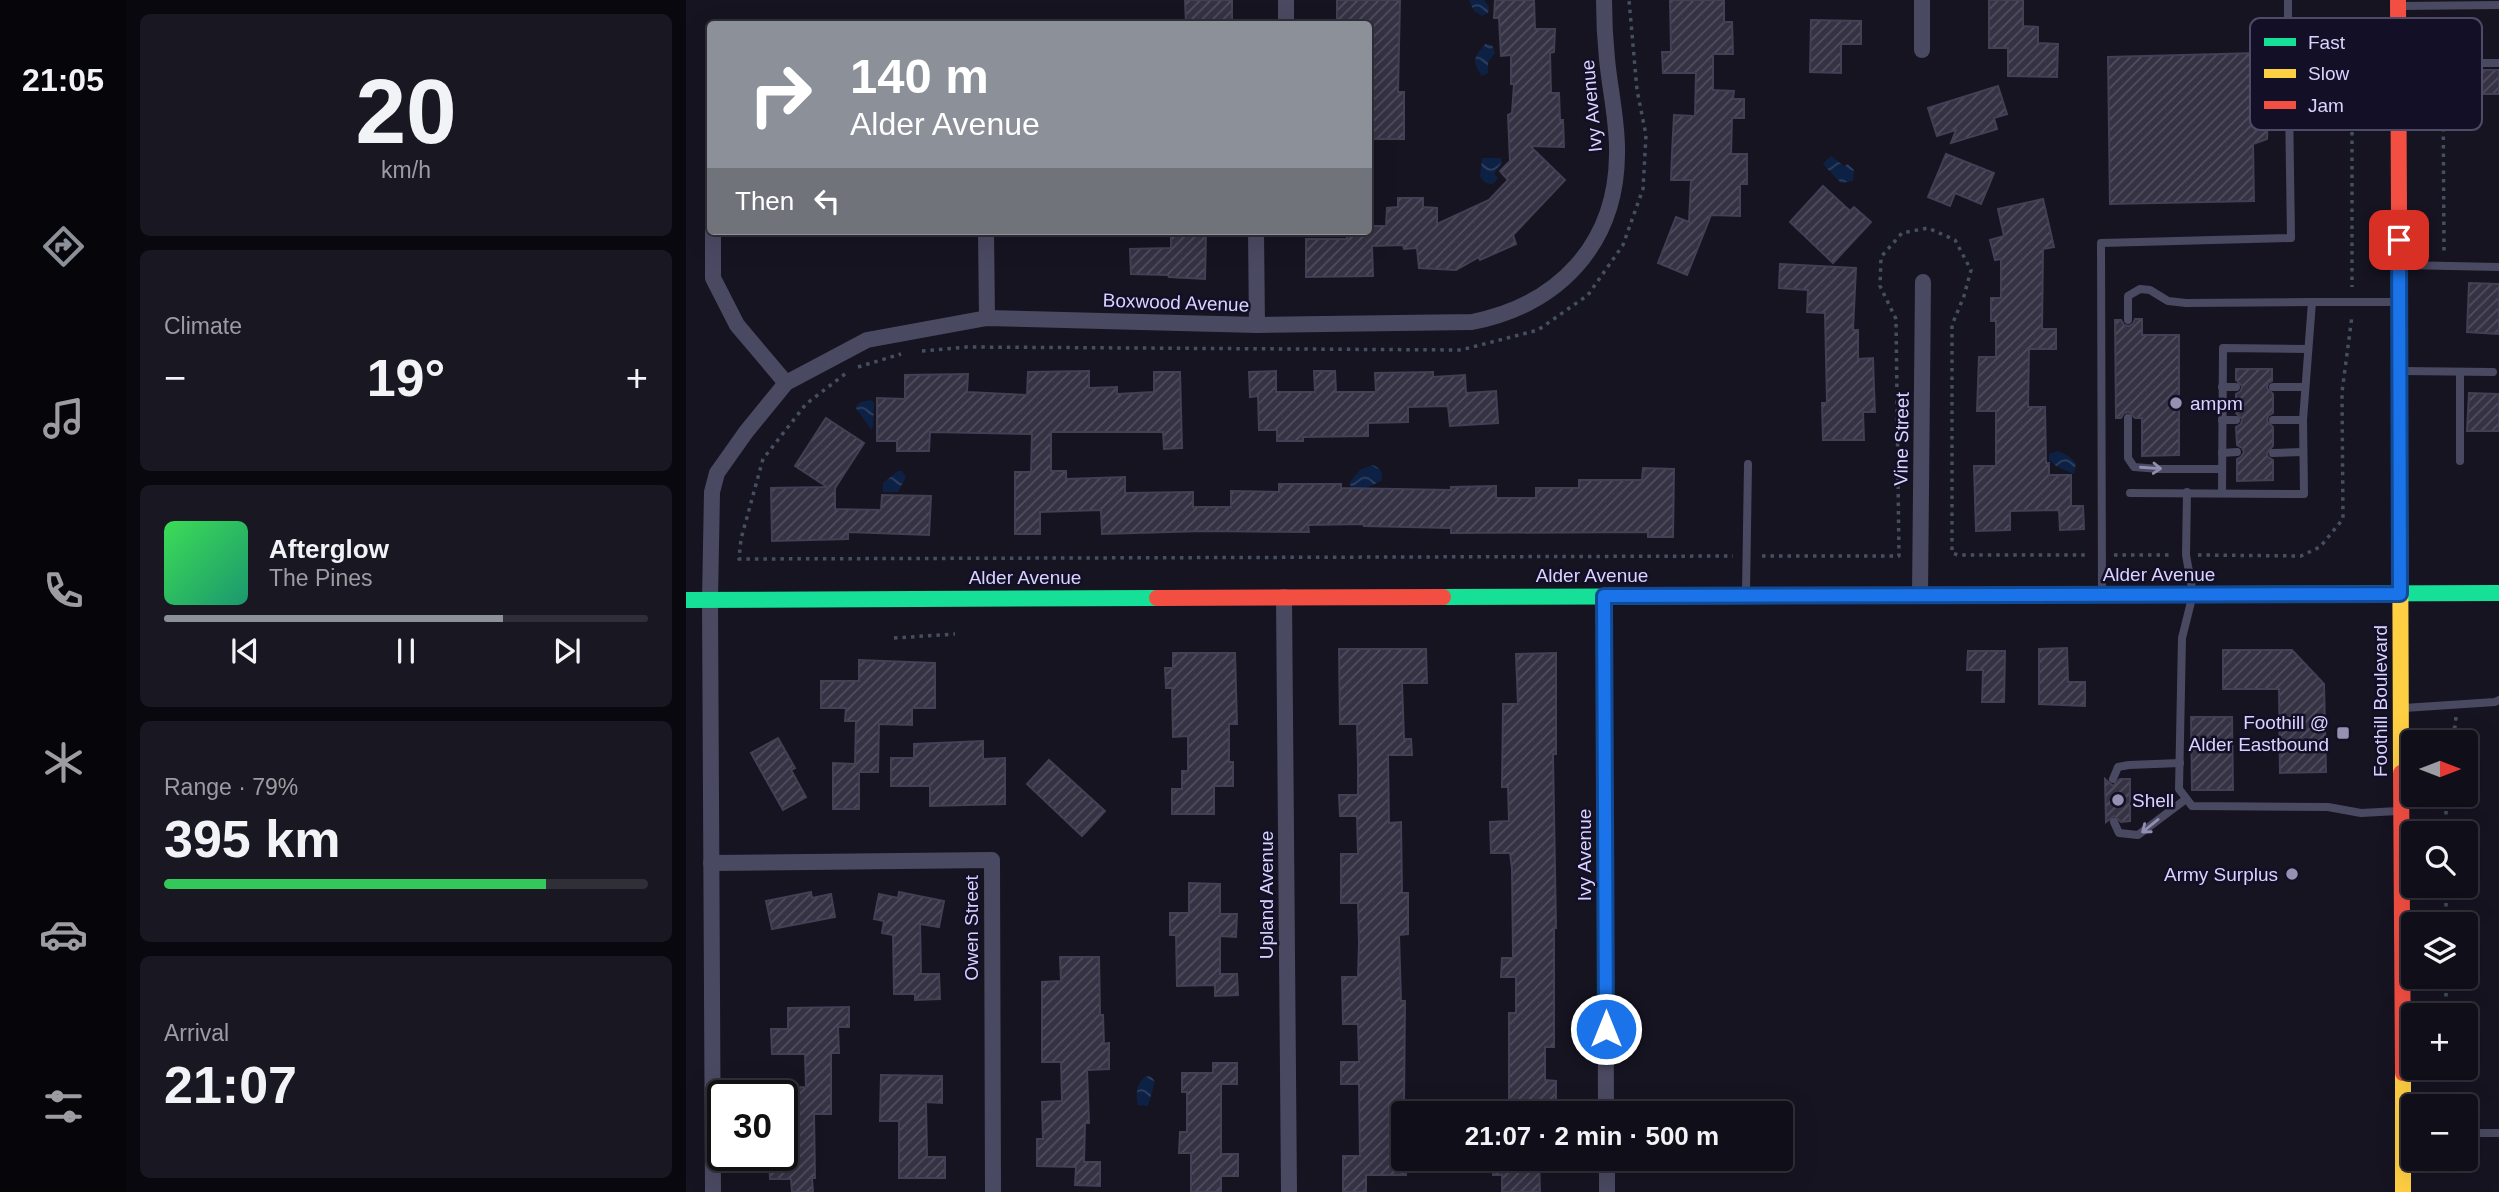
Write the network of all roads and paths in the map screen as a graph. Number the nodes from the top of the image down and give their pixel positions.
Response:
1 (1286, 0) edge
2 (1604, 0) edge
3 (1629, 0) edge
4 (1922, 0) edge
5 (2288, 0) edge
6 (2398, 3) edge
7 (2443, 5) junction
8 (2499, 5) edge
9 (2288, 18) edge
10 (2443, 18) edge
11 (1286, 21) edge
12 (1922, 50) dead end
13 (2289, 130) edge
14 (2352, 130) edge
15 (2398, 130) edge
16 (2443, 130) edge
17 (713, 235) edge
18 (986, 235) edge
19 (1256, 235) edge
20 (2399, 265) junction
21 (2444, 266) junction
22 (2499, 267) edge
23 (1566, 279) joint
24 (1923, 282) dead end
25 (2352, 301) junction
26 (2312, 302) junction
27 (2399, 302) junction
28 (987, 317) junction
29 (2128, 320) dead end
30 (1257, 326) junction
31 (2307, 349) junction
32 (920, 351) dead end
33 (909, 352) dead end
34 (2400, 370) junction
35 (2459, 372) junction
36 (2493, 372) dead end
37 (786, 383) junction
38 (2222, 387) junction
39 (2236, 387) dead end
40 (2273, 387) dead end
41 (2305, 387) junction
42 (2128, 418) dead end
43 (2222, 420) junction
44 (2236, 420) dead end
45 (2273, 420) dead end
46 (2302, 420) junction
47 (2237, 452) dead end
48 (2302, 452) junction
49 (2222, 453) junction
50 (2273, 453) dead end
51 (2460, 461) dead end
52 (1748, 464) dead end
53 (2222, 469) junction
54 (2187, 492) junction
55 (2130, 493) dead end
56 (2222, 493) junction
57 (2102, 555) junction
58 (2186, 555) junction
59 (1747, 556) junction
60 (2499, 593) edge
61 (2193, 594) junction
62 (2400, 594) junction
63 (1920, 595) junction
64 (2102, 595) junction
65 (1604, 596) junction
66 (1746, 596) junction
67 (1284, 597) junction
68 (686, 600) edge
69 (710, 600) junction
70 (955, 634) dead end
71 (894, 638) dead end
72 (2499, 699) edge
73 (2458, 705) junction
74 (2401, 708) junction
75 (2452, 730) edge
76 (2180, 763) junction
77 (2113, 779) dead end
78 (2186, 799) junction
79 (2401, 811) junction
80 (2114, 822) dead end
81 (712, 863) junction
82 (2407, 1094) edge
83 (1606, 1101) edge
84 (2478, 1133) edge
85 (2499, 1133) edge
86 (1606, 1171) edge
87 (2405, 1171) edge
88 (713, 1192) edge
89 (993, 1192) edge
90 (1289, 1192) edge
91 (1607, 1192) edge
92 (2403, 1192) edge

1 - 11 street
2 - 23 street, Ivy Avenue
3 - 32 path
4 - 12 street
5 - 9 lane
6 - 7 lane
7 - 8 lane
7 - 10 path
13 - 57 lane
14 - 25 path
15 - 20 main road, Foothill Boulevard
16 - 21 path
17 - 37 street
18 - 28 street
19 - 30 street
20 - 21 lane
20 - 27 main road, Foothill Boulevard
21 - 22 lane
23 - 30 street, Boxwood Avenue
24 - 63 street, Vine Street
25 - 26 lane
25 - 27 lane
25 - 58 path
26 - 29 lane
26 - 31 lane
27 - 34 main road, Foothill Boulevard
28 - 30 street, Boxwood Avenue
28 - 37 street, Boxwood Avenue
31 - 38 lane
31 - 41 lane
33 - 59 path
34 - 35 lane
34 - 62 main road, Foothill Boulevard
35 - 36 lane
35 - 51 lane
37 - 69 street
38 - 39 lane
38 - 43 lane
40 - 41 lane
41 - 46 lane
42 -> 53 lane
43 - 44 lane
43 - 49 lane
45 - 46 lane
46 - 48 lane
47 - 49 lane
48 - 50 lane
48 - 56 lane
49 - 53 lane
52 - 59 lane
53 - 56 lane
54 - 55 lane
54 - 56 lane
54 - 58 lane
57 - 58 path
57 - 59 path
57 - 64 lane
58 - 61 lane
59 - 66 lane
60 - 62 main road, Alder Avenue
61 - 62 main road, Alder Avenue
61 - 64 main road, Alder Avenue
61 - 76 lane
62 - 74 main road, Foothill Boulevard
63 - 64 main road, Alder Avenue
63 - 66 main road, Alder Avenue
65 - 66 main road, Alder Avenue
65 - 67 main road, Alder Avenue
65 - 83 street, Ivy Avenue
67 - 69 main road, Alder Avenue
67 - 90 street, Upland Avenue
68 - 69 main road, Alder Avenue
69 - 81 street
70 - 71 path
72 - 73 lane
73 - 74 lane
73 - 75 path
74 - 79 main road, Foothill Boulevard
76 - 77 lane
76 - 78 lane
78 - 79 lane
78 -> 80 lane
79 - 82 main road, Foothill Boulevard
81 - 88 street
81 - 89 street, Owen Street
84 - 85 lane
86 - 91 street
87 - 92 main road, Foothill Boulevard

